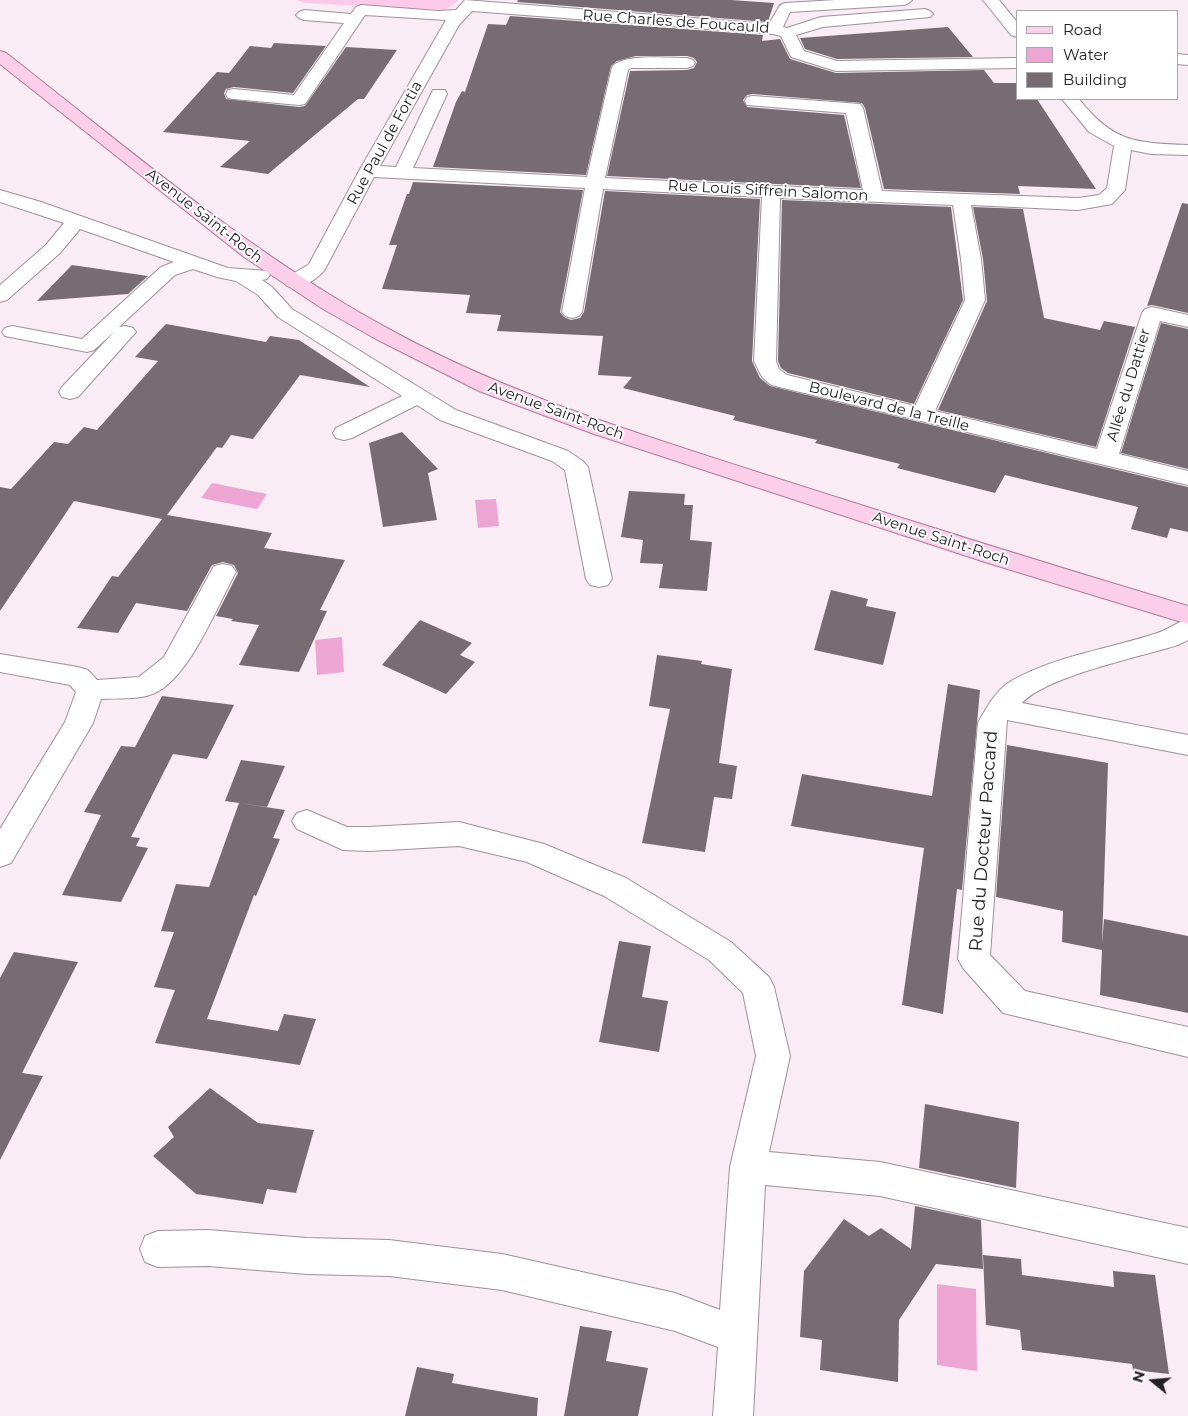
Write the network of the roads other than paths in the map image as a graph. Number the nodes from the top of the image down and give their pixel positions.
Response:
1 (904, 0) edge
2 (991, 0) edge
3 (467, 7) edge
4 (925, 14) dead end
5 (304, 15) dead end
6 (355, 18) junction
7 (780, 31) junction
8 (1016, 31) edge
9 (0, 56) edge
10 (687, 63) dead end
11 (1016, 64) edge
12 (234, 94) dead end
13 (439, 94) dead end
14 (1071, 100) edge
15 (753, 101) dead end
16 (1123, 144) junction
17 (1188, 150) edge
18 (368, 171) junction
19 (402, 172) junction
20 (595, 183) junction
21 (772, 192) junction
22 (0, 196) edge
23 (874, 196) junction
24 (961, 199) junction
25 (76, 221) junction
26 (193, 262) junction
27 (233, 274) junction
28 (285, 276) junction
29 (0, 296) edge
30 (572, 312) dead end
31 (1188, 320) edge
32 (12, 332) dead end
33 (70, 392) dead end
34 (418, 396) junction
35 (922, 415) junction
36 (344, 433) dead end
37 (1106, 458) junction
38 (1188, 478) edge
39 (223, 572) dead end
40 (599, 580) dead end
41 (1188, 615) edge
42 (1188, 628) edge
43 (0, 664) edge
44 (90, 690) junction
45 (1000, 709) junction
46 (1188, 745) edge
47 (307, 821) dead end
48 (0, 855) edge
49 (1188, 1042) edge
50 (748, 1167) junction
51 (1188, 1246) edge
52 (158, 1250) dead end
53 (738, 1336) junction
54 (733, 1416) edge

1 - 7 street
2 - 8 street
3 - 6 street, Rue Charles de Foucauld
3 - 7 street, Rue Charles de Foucauld
3 - 18 street, Rue Paul de Fortia
4 - 7 street
5 - 6 street
6 - 12 street
7 - 11 street, Rue Charles de Foucauld
9 - 28 main road, Avenue Saint-Roch
10 - 20 street
13 - 19 street
14 - 16 street
15 - 23 street
16 - 17 street
16 - 24 street, Rue Louis Siffrein Salomon
18 - 19 street, Rue Louis Siffrein Salomon
18 - 28 street, Rue Paul de Fortia
19 - 20 street, Rue Louis Siffrein Salomon
20 - 21 street, Rue Louis Siffrein Salomon
20 - 30 street
21 - 23 street, Rue Louis Siffrein Salomon
21 - 35 street, Boulevard de la Treille
22 - 25 street
23 - 24 street, Rue Louis Siffrein Salomon
24 - 35 street
25 - 26 street
25 - 29 street
26 - 27 street
26 - 32 street
27 - 28 street, Rue Paul de Fortia
27 - 33 street, Rue Paul de Fortia
27 - 34 street
28 - 41 main road, Avenue Saint-Roch
31 - 37 street, Allée du Dattier
34 - 36 street
34 - 40 street
35 - 37 street, Boulevard de la Treille
37 - 38 street, Boulevard de la Treille
39 - 44 street
42 - 45 street
43 - 44 street
44 - 48 street
45 - 46 street, Rue du Docteur Paccard
45 - 49 street, Rue du Docteur Paccard
47 - 50 street
50 - 51 street
50 - 53 street
52 - 53 street
53 - 54 street

